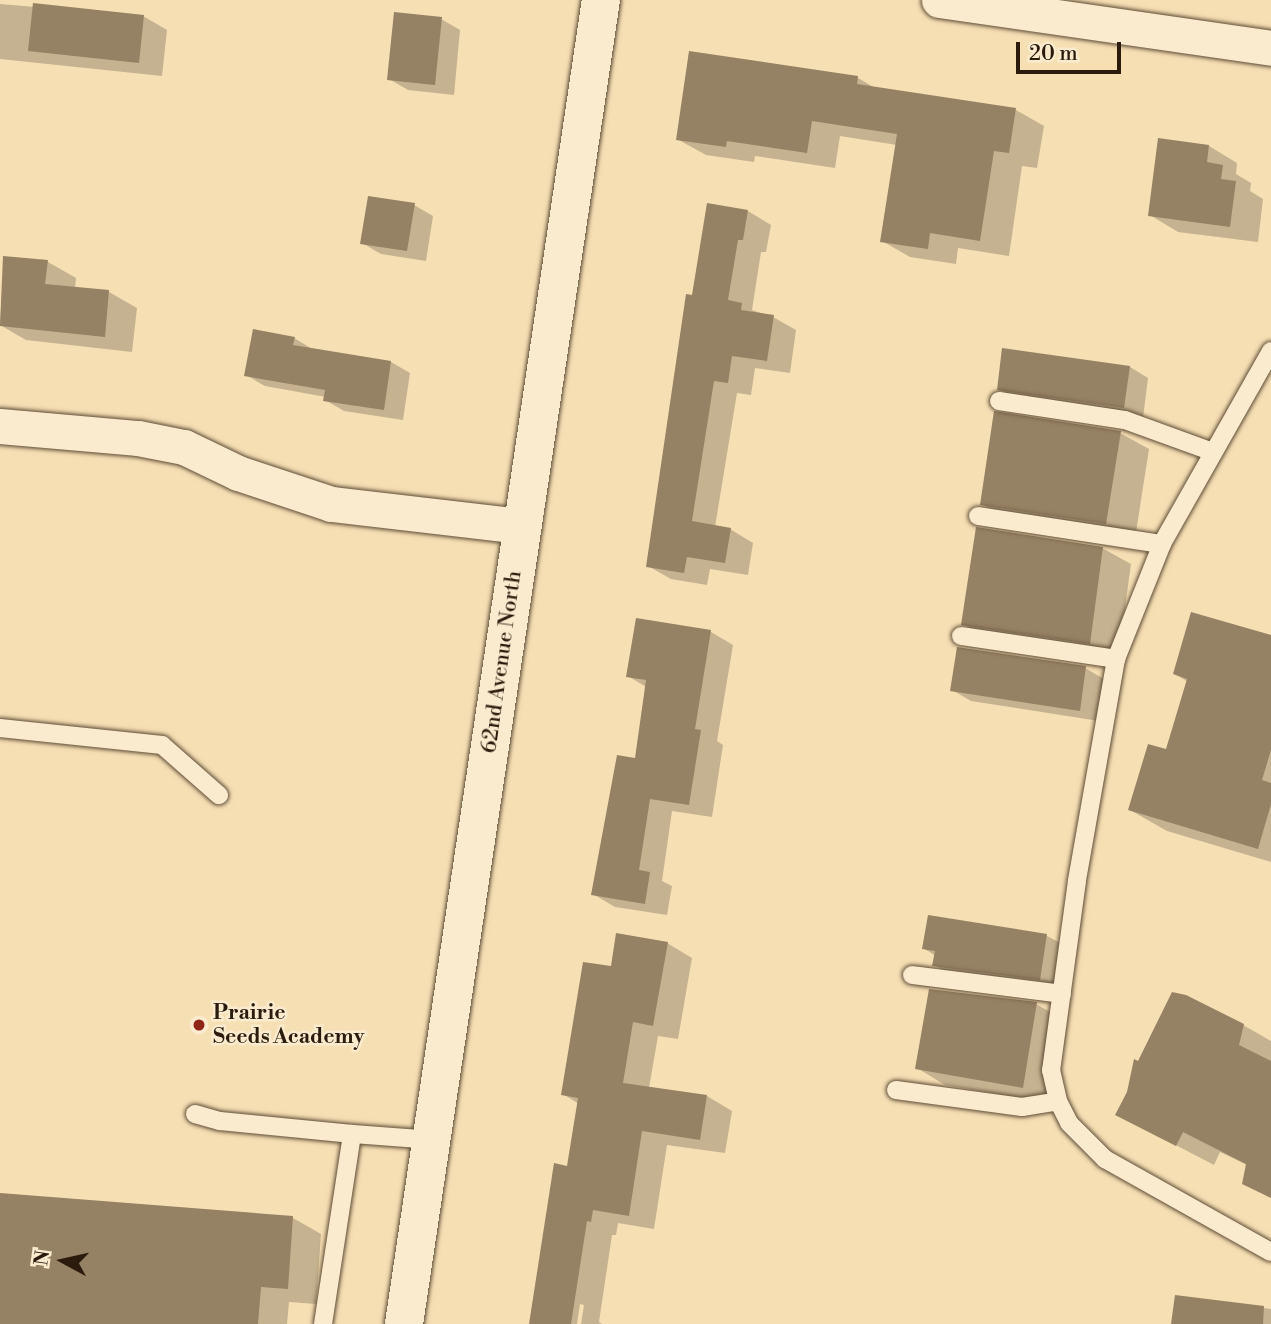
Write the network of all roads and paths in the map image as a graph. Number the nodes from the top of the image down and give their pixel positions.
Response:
1 (600, 0) edge
2 (939, 0) edge
3 (1271, 48) edge
4 (1271, 351) edge
5 (999, 401) dead end
6 (0, 426) edge
7 (1213, 452) junction
8 (978, 516) dead end
9 (522, 526) junction
10 (1162, 544) junction
11 (961, 636) dead end
12 (1116, 659) junction
13 (0, 728) edge
14 (219, 794) dead end
15 (912, 975) dead end
16 (1062, 994) junction
17 (897, 1090) dead end
18 (1058, 1101) junction
19 (195, 1114) dead end
20 (352, 1135) junction
21 (431, 1140) junction
22 (1271, 1252) edge
23 (323, 1324) edge
24 (404, 1324) edge

1 - 9 street, 62nd Avenue North
2 - 3 street
4 - 7 lane
5 - 7 lane
6 - 9 street
7 - 10 lane
8 - 10 lane
9 - 21 street, 62nd Avenue North
10 - 12 lane
11 - 12 lane
12 - 16 lane
13 - 14 lane
15 - 16 lane
16 - 18 lane
17 - 18 lane
18 - 22 lane
19 - 20 lane
20 - 21 lane
20 - 23 lane
21 - 24 street, 62nd Avenue North

